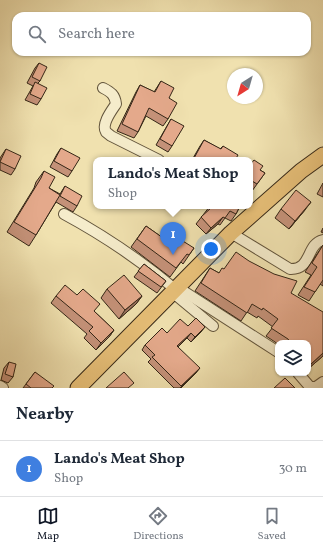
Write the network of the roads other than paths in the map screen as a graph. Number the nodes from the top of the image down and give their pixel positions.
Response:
1 (103, 88) dead end
2 (323, 155) edge
3 (153, 157) edge
4 (253, 208) edge
5 (252, 209) edge
6 (64, 214) dead end
7 (231, 233) junction
8 (323, 240) edge
9 (174, 289) junction
10 (213, 326) dead end
11 (275, 350) edge
12 (301, 376) edge
13 (0, 386) edge
14 (319, 386) edge
15 (3, 388) edge
16 (78, 388) edge

1 - 3 street
2 - 4 highway
5 - 7 highway
6 - 9 street
7 - 8 street
7 - 9 highway
9 - 10 street
9 - 11 street
9 - 16 highway
12 - 14 street
13 - 15 street

